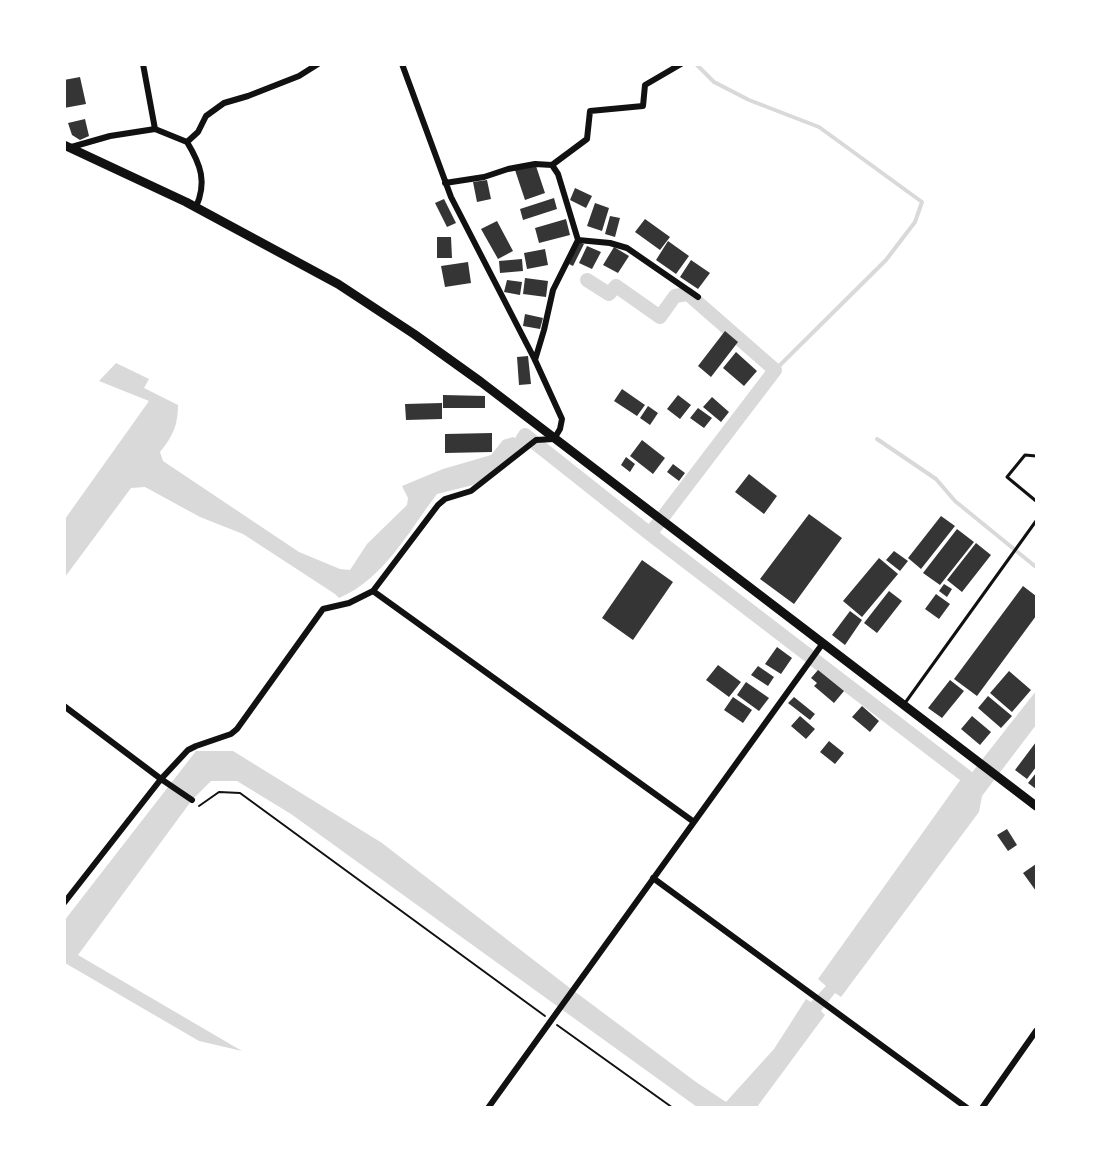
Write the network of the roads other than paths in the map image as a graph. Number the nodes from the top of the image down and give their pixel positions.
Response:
1 (143, 64) edge
2 (318, 64) edge
3 (402, 64) edge
4 (681, 64) edge
5 (155, 129) junction
6 (186, 142) junction
7 (66, 147) edge
8 (552, 165) junction
9 (445, 183) junction
10 (196, 207) junction
11 (578, 240) junction
12 (698, 297) dead end
13 (535, 360) junction
14 (554, 438) junction
15 (1036, 456) edge
16 (1036, 501) edge
17 (1036, 521) edge
18 (374, 591) junction
19 (823, 643) junction
20 (904, 705) junction
21 (64, 706) edge
22 (161, 779) junction
23 (192, 800) road end
24 (1036, 806) edge
25 (694, 822) junction
26 (653, 878) junction
27 (64, 903) edge
28 (1036, 1031) edge
29 (488, 1107) edge
30 (967, 1107) edge
31 (982, 1107) edge

1 - 5 street
2 - 6 street
3 - 9 street
4 - 8 street
5 - 6 street
5 - 7 street
6 - 10 street
7 - 10 main road
8 - 9 street
8 - 11 street
9 - 13 street
10 - 14 main road
11 - 12 street
11 - 13 street
13 - 14 street
14 - 18 street
14 - 19 main road
15 - 16 lane
17 - 20 lane
18 - 22 street
18 - 25 street
19 - 20 main road
19 - 25 street
20 - 24 main road
21 - 22 street
22 - 23 street
22 - 27 street
25 - 26 street
26 - 29 street
26 - 30 street
28 - 31 street

